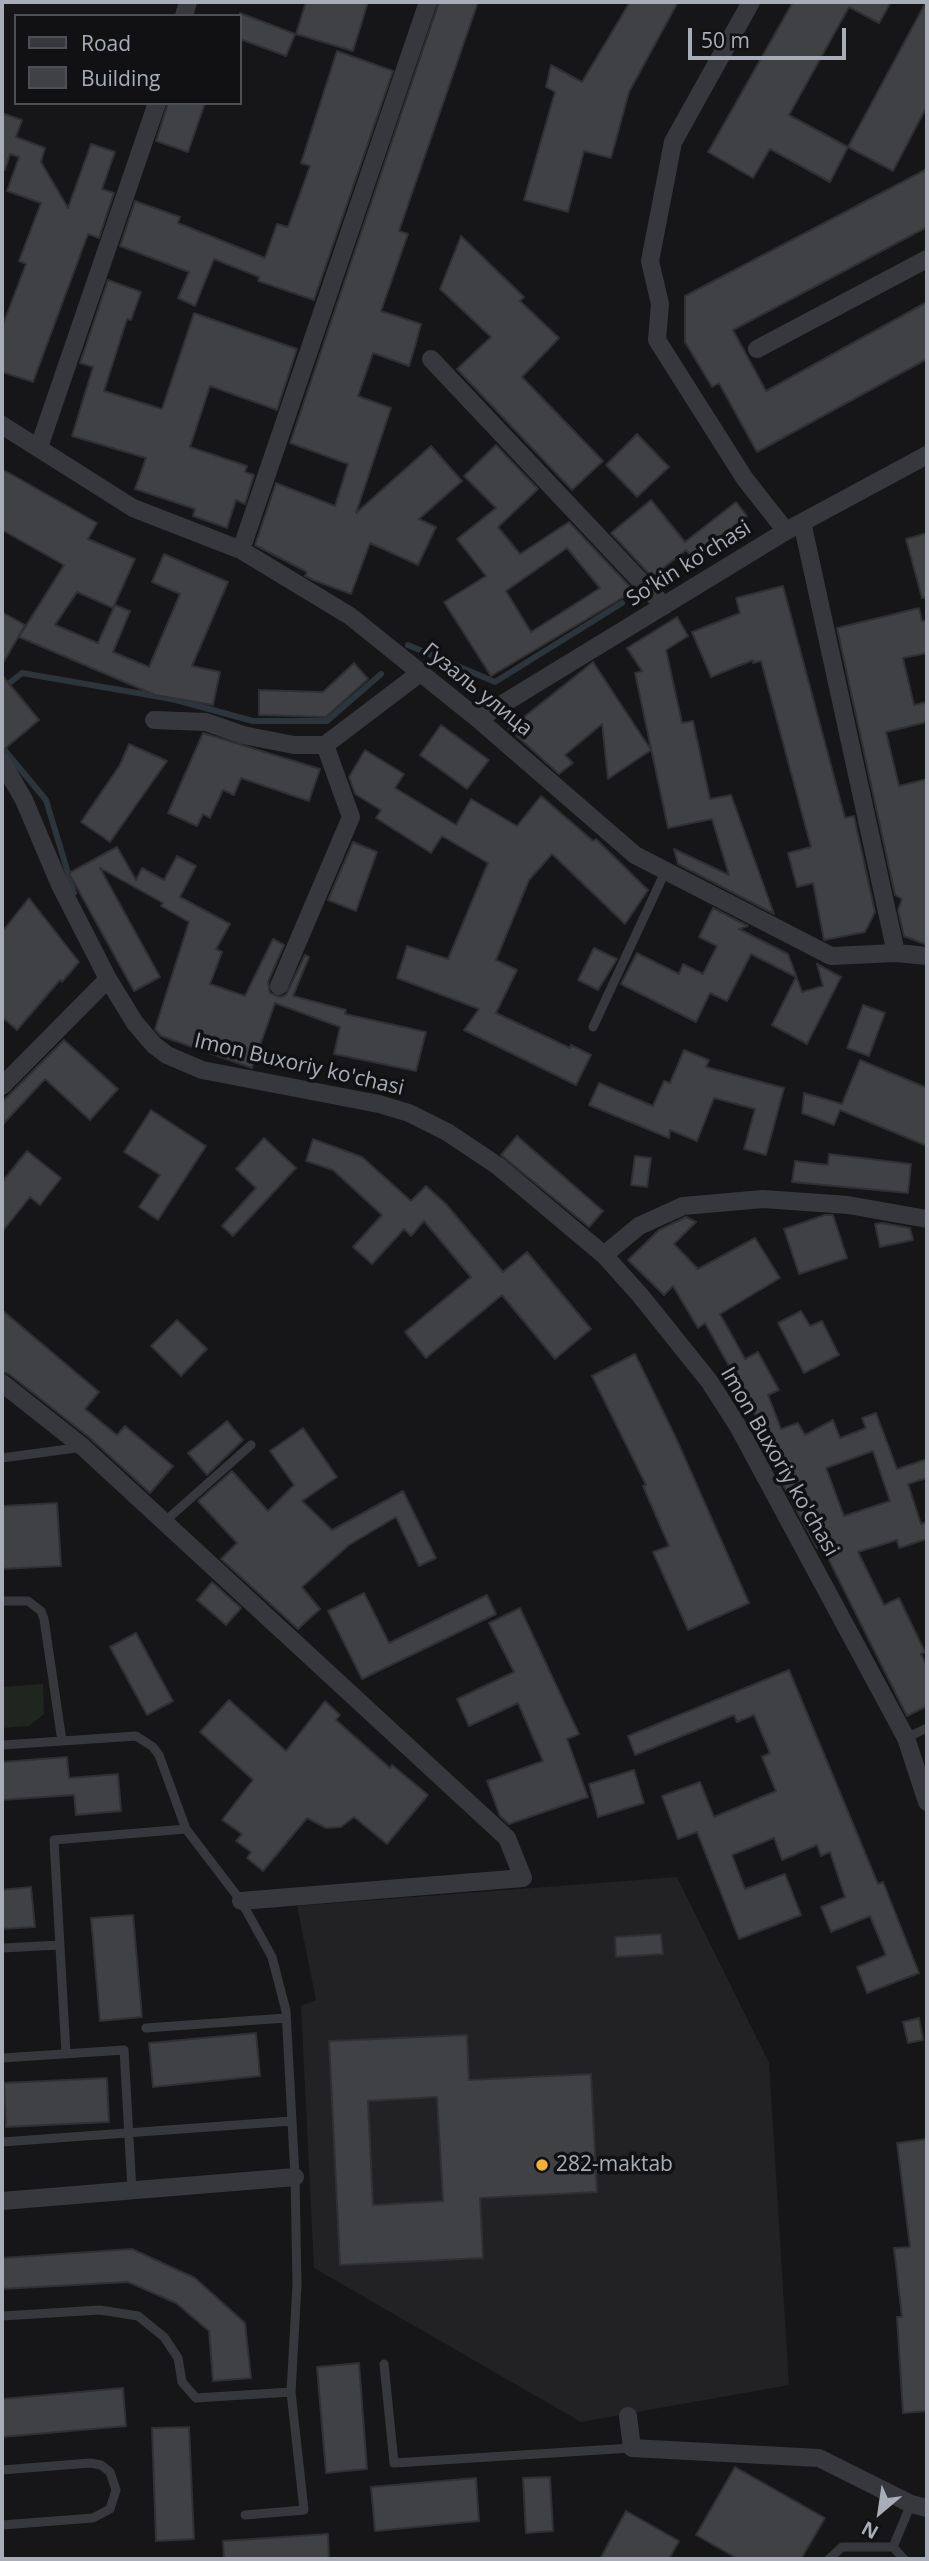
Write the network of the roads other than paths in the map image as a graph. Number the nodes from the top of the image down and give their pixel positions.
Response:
1 (428, 2) edge
2 (751, 2) edge
3 (156, 105) edge
4 (927, 259) edge
5 (757, 349) dead end
6 (431, 359) dead end
7 (2, 425) edge
8 (38, 447) junction
9 (927, 454) edge
10 (794, 526) junction
11 (241, 551) junction
12 (664, 606) junction
13 (420, 673) junction
14 (478, 719) junction
15 (154, 720) dead end
16 (325, 745) junction
17 (2, 762) edge
18 (665, 872) junction
19 (896, 953) junction
20 (927, 956) edge
21 (108, 979) junction
22 (279, 986) dead end
23 (593, 1027) dead end
24 (2, 1086) edge
25 (927, 1219) edge
26 (604, 1255) junction
27 (2, 1383) edge
28 (251, 1445) dead end
29 (83, 1447) junction
30 (2, 1458) edge
31 (163, 1523) junction
32 (2, 1601) edge
33 (927, 1728) edge
34 (906, 1738) junction
35 (62, 1741) junction
36 (2, 1745) edge
37 (927, 1802) edge
38 (186, 1829) junction
39 (242, 1901) junction
40 (60, 1945) junction
41 (2, 1948) edge
42 (286, 2018) junction
43 (146, 2028) dead end
44 (66, 2054) junction
45 (2, 2058) edge
46 (292, 2121) junction
47 (2, 2142) edge
48 (295, 2177) junction
49 (132, 2190) junction
50 (2, 2201) edge
51 (2, 2316) edge
52 (384, 2364) dead end
53 (291, 2392) junction
54 (628, 2416) dead end
55 (632, 2448) junction
56 (2, 2470) edge
57 (919, 2506) edge
58 (245, 2515) dead end
59 (2, 2525) edge
60 (892, 2547) junction
61 (829, 2559) edge
62 (904, 2559) edge

1 - 11 street
2 - 10 street
3 - 8 street
4 - 5 street
6 - 12 street
7 - 8 street, Гузаль улица
8 - 11 street, Гузаль улица
9 - 10 street, So'kin ko'chasi
10 - 12 street, So'kin ko'chasi
10 - 19 street
11 - 13 street, Гузаль улица
12 - 14 street, So'kin ko'chasi
13 - 14 street, Гузаль улица
13 - 16 street
14 - 18 street, Гузаль улица
15 - 16 street
16 - 22 street
17 - 21 street, Imon Buxoriy ko'chasi
18 - 19 street, Гузаль улица
18 - 23 lane
19 - 20 street, Гузаль улица
21 - 24 street
21 - 26 street, Imon Buxoriy ko'chasi
25 - 26 street
26 - 34 street, Imon Buxoriy ko'chasi
27 - 29 street
28 - 31 lane
29 - 30 lane
29 - 31 street
31 - 39 street
32 - 35 lane
33 - 34 lane
34 - 37 street, Imon Buxoriy ko'chasi
35 - 36 lane
35 - 38 lane
38 - 39 lane
38 - 40 lane
39 - 42 lane
40 - 41 lane
40 - 44 lane
42 - 43 lane
42 - 46 lane
44 - 45 lane
44 - 49 lane
46 - 47 lane
46 - 48 lane
48 - 49 street
48 - 53 lane
49 - 50 street
51 - 53 lane
52 - 55 lane
53 - 58 lane
54 - 55 street
55 - 57 street
56 - 59 lane
57 - 60 lane
60 - 61 lane
60 - 62 lane

